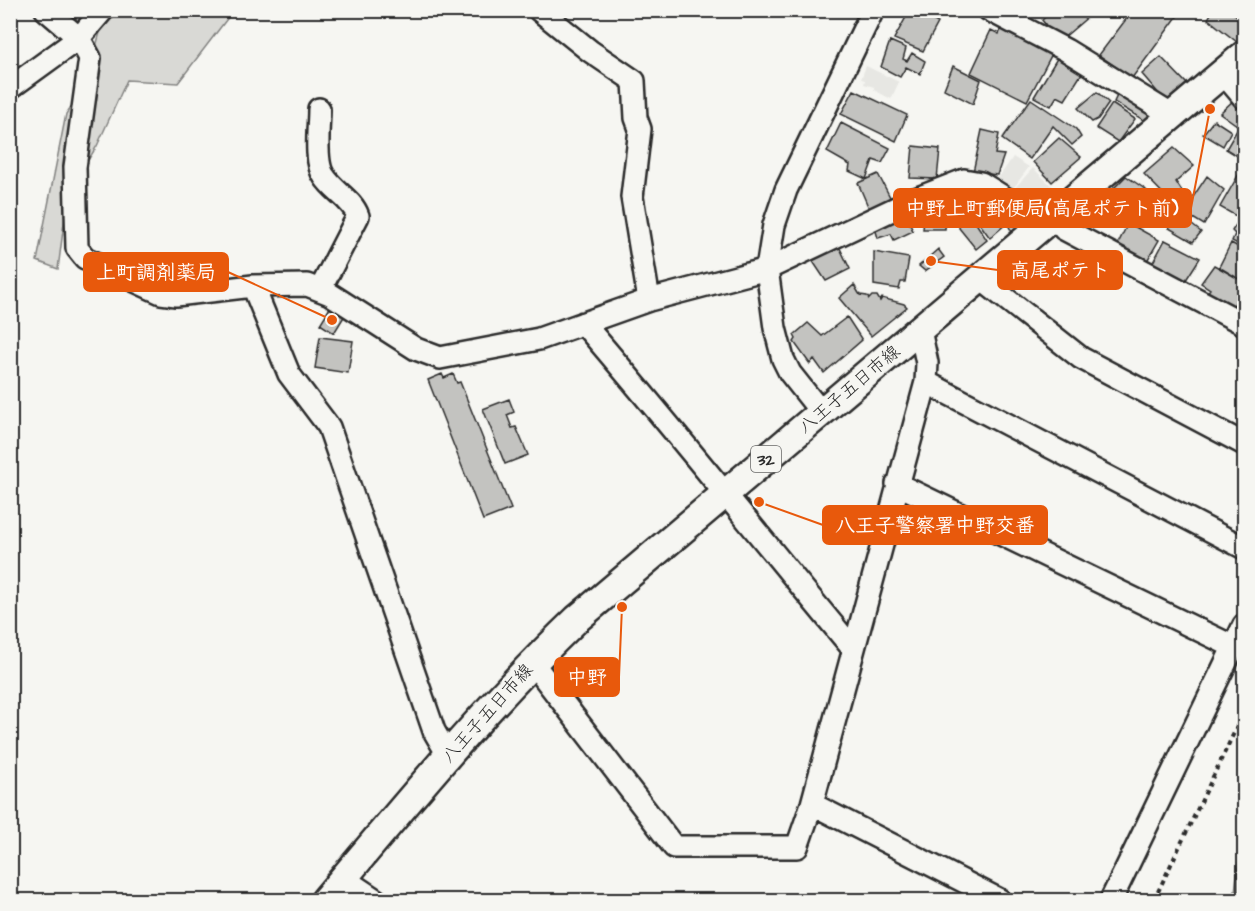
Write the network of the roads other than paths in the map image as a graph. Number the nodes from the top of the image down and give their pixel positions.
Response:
1 (46, 10) edge
2 (103, 10) edge
3 (539, 10) edge
4 (873, 10) edge
5 (989, 10) edge
6 (1023, 17) edge
7 (79, 38) junction
8 (1245, 55) edge
9 (1223, 73) junction
10 (10, 88) edge
11 (1245, 98) edge
12 (319, 109) dead end
13 (1173, 116) junction
14 (1050, 219) junction
15 (767, 269) junction
16 (981, 279) junction
17 (253, 286) junction
18 (320, 290) junction
19 (649, 300) junction
20 (583, 323) junction
21 (1245, 324) edge
22 (920, 330) junction
23 (926, 382) junction
24 (821, 412) junction
25 (1245, 444) edge
26 (897, 484) junction
27 (724, 495) junction
28 (1245, 548) edge
29 (1245, 625) edge
30 (1234, 647) junction
31 (853, 649) junction
32 (532, 662) junction
33 (448, 755) junction
34 (812, 804) junction
35 (343, 878) junction
36 (325, 900) edge
37 (376, 900) edge
38 (1000, 900) edge
39 (1111, 900) edge

1 - 7 street
2 - 7 street
3 - 19 street
4 - 15 street
5 - 6 street
6 - 13 street
7 - 10 street
7 - 17 street
8 - 9 main road, 八王子五日市線 / 32
9 - 11 street
9 - 13 main road, 八王子五日市線 / 32
12 - 18 street
13 - 14 main road, 八王子五日市線 / 32
14 - 15 street
14 - 16 main road, 八王子五日市線 / 32
14 - 21 street
15 - 19 street
15 - 24 street
16 - 22 main road, 八王子五日市線 / 32
16 - 25 street
17 - 18 street
17 - 33 street
18 - 20 street
19 - 20 street
20 - 27 street
22 - 23 street
22 - 24 main road, 八王子五日市線 / 32
23 - 26 street
23 - 28 street
24 - 27 main road, 八王子五日市線 / 32
26 - 30 street
26 - 31 street
27 - 31 street
27 - 32 main road, 八王子五日市線 / 32
29 - 30 street
30 - 39 street
31 - 34 street
32 - 33 main road, 八王子五日市線 / 32
32 - 34 street
33 - 35 main road, 八王子五日市線 / 32
34 - 38 street
35 - 36 main road, 八王子五日市線 / 32
35 - 37 street

